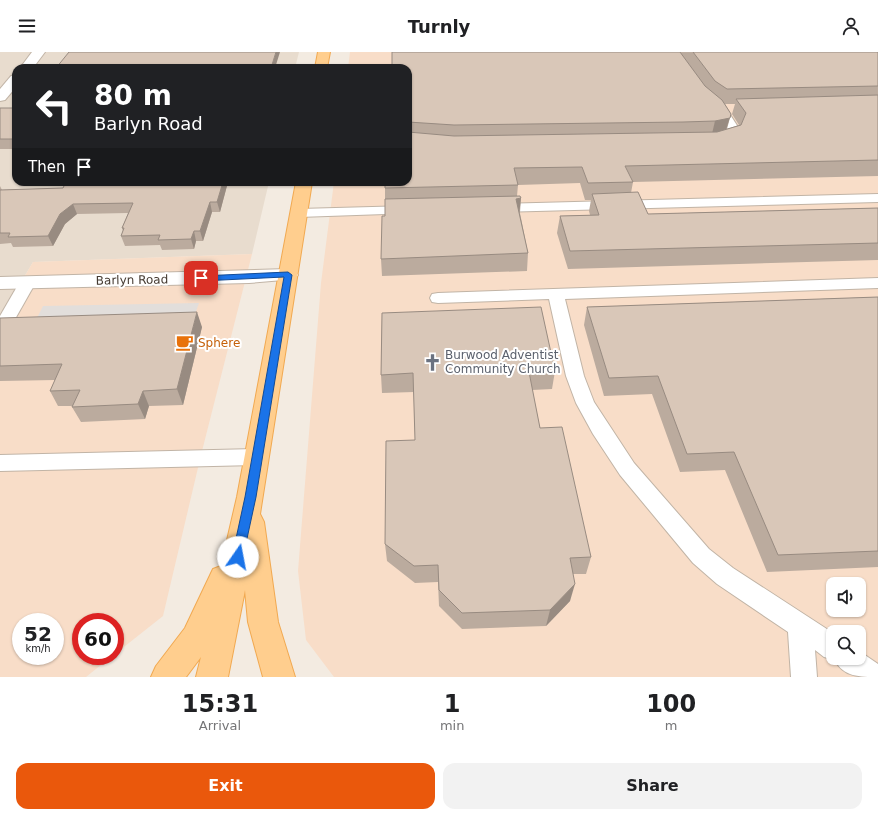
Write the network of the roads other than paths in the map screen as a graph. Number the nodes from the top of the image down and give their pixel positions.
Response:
1 (40, 52) edge
2 (324, 52) edge
3 (30, 64) edge
4 (322, 64) edge
5 (12, 84) edge
6 (702, 94) edge
7 (0, 97) edge
8 (12, 97) edge
9 (735, 109) edge
10 (719, 110) junction
11 (705, 143) edge
12 (303, 186) edge
13 (878, 198) edge
14 (482, 208) edge
15 (426, 210) edge
16 (299, 213) junction
17 (288, 275) junction
18 (28, 282) junction
19 (0, 283) edge
20 (878, 283) edge
21 (556, 294) junction
22 (438, 298) dead end
23 (0, 331) edge
24 (257, 457) junction
25 (0, 463) edge
26 (250, 497) junction
27 (800, 625) junction
28 (826, 643) edge
29 (857, 665) edge
30 (167, 677) edge
31 (212, 677) edge
32 (279, 677) edge
33 (804, 677) edge
34 (874, 677) edge

1 - 3 street
2 - 4 main road
5 - 7 street
6 - 10 lane
7 - 8 street
9 - 10 lane
10 - 11 lane
12 - 16 main road
13 - 14 lane
15 - 16 lane
16 - 17 main road
17 - 18 street, Barlyn Road
17 - 24 main road
18 - 19 street, Barlyn Road
18 - 23 lane
20 - 21 lane
21 - 22 lane
21 - 27 lane
24 - 25 lane
24 - 26 main road
26 - 30 main road
26 - 31 main road
26 - 32 main road
27 - 28 lane
27 - 33 lane
29 - 34 lane

